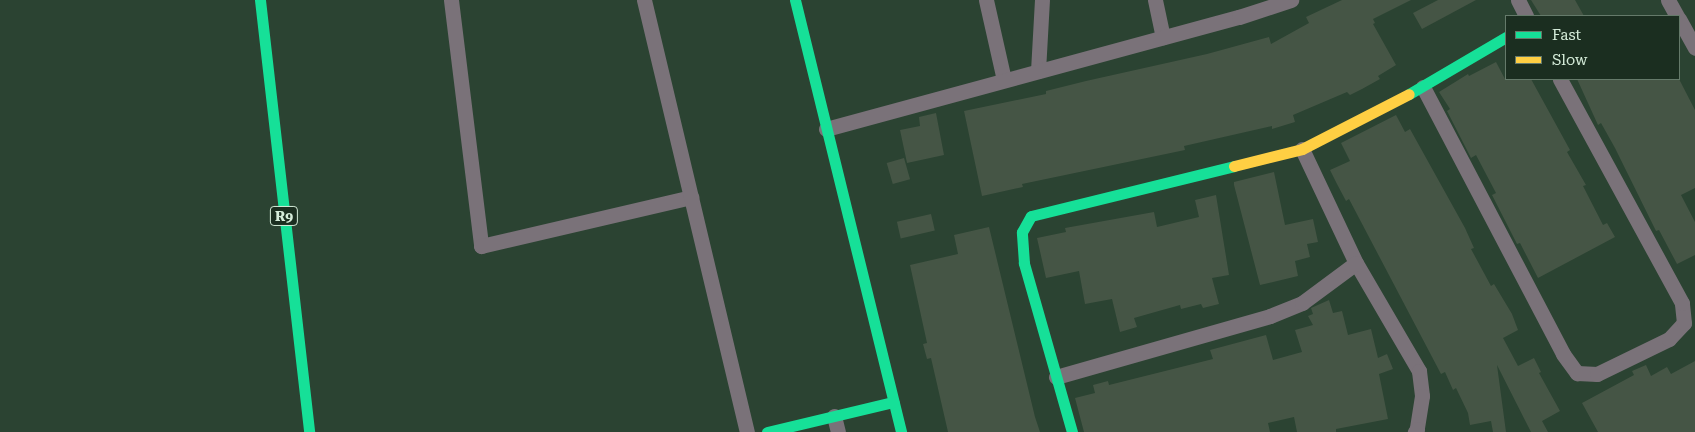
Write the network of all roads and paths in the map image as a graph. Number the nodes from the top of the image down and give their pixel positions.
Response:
1 (260, 0) edge
2 (451, 0) edge
3 (644, 0) edge
4 (795, 0) edge
5 (986, 0) edge
6 (1042, 0) edge
7 (1156, 0) edge
8 (1291, 0) edge
9 (1518, 0) edge
10 (1668, 0) edge
11 (1526, 15) edge
12 (1676, 15) edge
13 (1680, 22) edge
14 (1163, 37) junction
15 (1505, 38) edge
16 (1695, 48) edge
17 (1038, 71) junction
18 (1004, 80) junction
19 (1561, 80) edge
20 (1423, 87) junction
21 (826, 129) junction
22 (1302, 149) junction
23 (691, 198) junction
24 (1356, 262) junction
25 (1056, 377) junction
26 (893, 402) junction
27 (834, 416) junction
28 (309, 432) edge
29 (747, 432) edge
30 (767, 432) edge
31 (838, 432) edge
32 (901, 432) edge
33 (1072, 432) edge
34 (1415, 432) edge

1 - 28 main road, R9
2 - 23 street
3 - 23 street
4 - 21 main road
5 - 18 street
6 - 17 street
7 - 14 street
8 - 14 street
9 - 11 street
10 - 12 street
13 - 16 street
14 - 17 street
15 - 20 main road
17 - 18 street
18 - 21 street
19 - 20 street
20 - 22 main road
21 - 26 main road
22 - 24 street
22 - 25 main road
23 - 29 street
24 - 25 street
24 - 34 street
25 - 33 main road
26 - 27 main road
26 - 32 main road
27 - 30 main road
27 - 31 street

